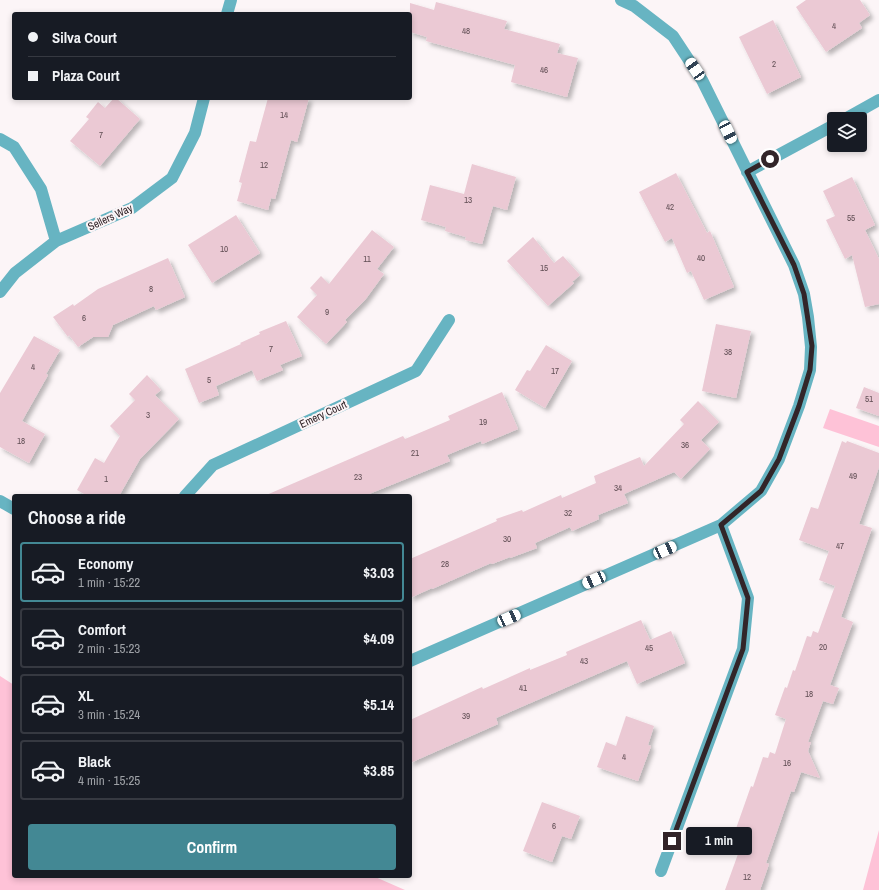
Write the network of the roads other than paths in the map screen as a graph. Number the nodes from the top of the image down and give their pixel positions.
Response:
1 (231, 0) edge
2 (621, 0) edge
3 (228, 12) edge
4 (203, 100) edge
5 (879, 100) edge
6 (857, 112) edge
7 (827, 129) edge
8 (0, 139) edge
9 (747, 172) junction
10 (56, 241) junction
11 (0, 292) edge
12 (449, 320) dead end
13 (187, 494) edge
14 (0, 501) edge
15 (12, 508) edge
16 (721, 525) junction
17 (412, 660) edge
18 (661, 870) dead end

1 - 3 street
2 - 9 street
4 - 10 street, Sellers Way
5 - 6 street
7 - 9 street
8 - 10 street
9 - 16 street
10 - 11 street, Sellers Way
12 - 13 street, Emery Court
14 - 15 street
16 - 17 street
16 - 18 street

